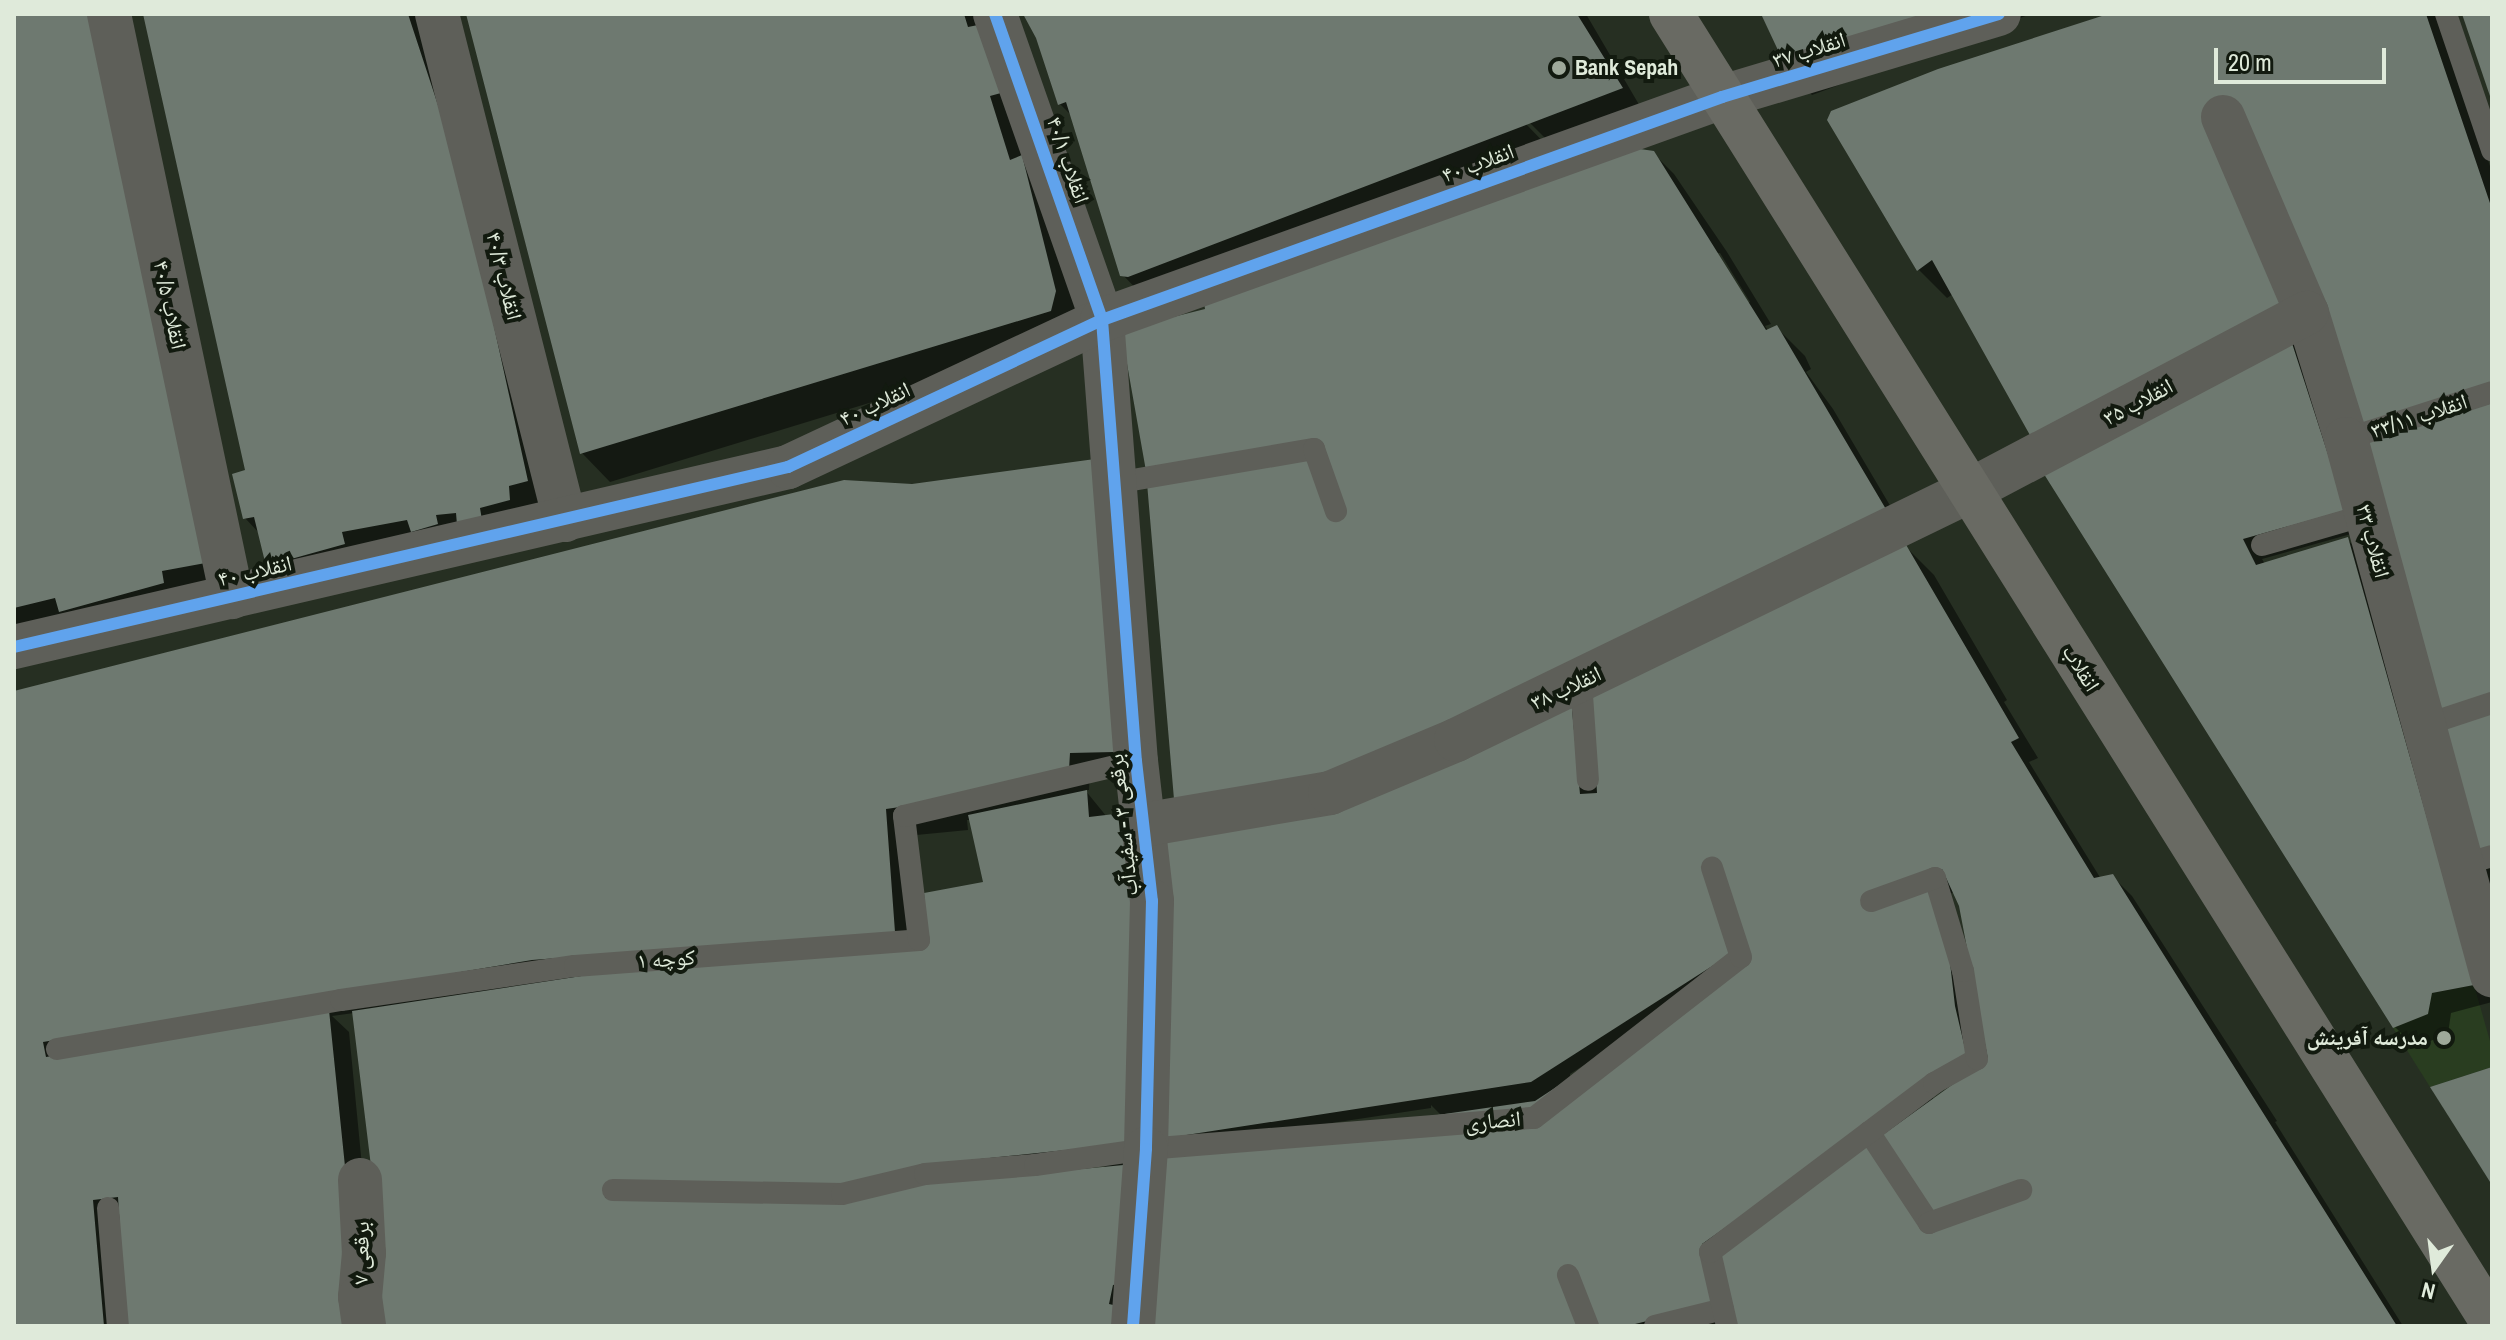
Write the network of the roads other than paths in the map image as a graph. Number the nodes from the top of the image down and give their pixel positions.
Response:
1 (109, 14) edge
2 (995, 14) edge
3 (1671, 14) edge
4 (1999, 14) edge
5 (2446, 14) edge
6 (440, 24) edge
7 (1722, 97) junction
8 (2223, 117) dead end
9 (2492, 150) edge
10 (2307, 313) junction
11 (1102, 320) junction
12 (2492, 392) edge
13 (2346, 439) junction
14 (1115, 483) junction
15 (1969, 491) junction
16 (1336, 511) dead end
17 (2365, 515) junction
18 (565, 520) junction
19 (2262, 545) dead end
20 (232, 597) junction
21 (14, 647) edge
22 (1581, 681) junction
23 (2492, 703) edge
24 (2425, 725) junction
25 (1136, 761) junction
26 (1588, 780) dead end
27 (1143, 825) junction
28 (2477, 860) edge
29 (1712, 868) dead end
30 (1871, 901) dead end
31 (2484, 916) edge
32 (2492, 975) edge
33 (57, 1049) dead end
34 (1869, 1132) junction
35 (1146, 1149) junction
36 (360, 1180) dead end
37 (613, 1190) dead end
38 (2021, 1190) dead end
39 (108, 1208) dead end
40 (1568, 1275) dead end
41 (2488, 1307) edge
42 (1725, 1318) edge
43 (118, 1326) edge
44 (364, 1326) edge
45 (1133, 1326) edge
46 (1588, 1326) edge
47 (1655, 1326) edge

1 - 20 street, انقلاب ۴۰/۵
2 - 11 street, انقلاب ۴۰/۱
3 - 7 main road, انقلاب
4 - 7 street, انقلاب ۳۷
5 - 9 lane
6 - 18 street, انقلاب ۴۰/۳
7 - 11 street, انقلاب ۴۰
7 - 15 main road, انقلاب
8 - 10 street, انقلاب ۳۳
10 - 13 street, انقلاب ۳۳
10 - 15 street, انقلاب ۳۵
11 - 14 street, برقعی ۳ - سفیدآب
11 - 18 street, انقلاب ۴۰
12 - 13 lane, انقلاب ۳۳/۱۱
13 - 17 street, انقلاب ۳۳
14 - 16 lane
14 - 25 street, برقعی ۳ - سفیدآب
15 - 22 street, انقلاب ۳۸
15 - 41 main road, انقلاب
17 - 19 lane
17 - 24 street, انقلاب ۳۳
18 - 20 street, انقلاب ۴۰
20 - 21 street, انقلاب ۴۰
22 - 26 lane
22 - 27 street, انقلاب ۳۸
23 - 24 lane
24 - 28 street, انقلاب ۳۳
25 - 27 street, برقعی ۳ - سفیدآب
25 - 33 lane, کوچه ۱
27 - 35 street, برقعی ۳ - سفیدآب
28 - 31 street, انقلاب ۳۳
29 - 35 lane, انصاری
30 - 34 lane
31 - 32 street, انقلاب ۳۳
34 - 38 lane
34 - 42 lane
35 - 37 lane
35 - 45 street, برقعی ۳ - سفیدآب
36 - 44 street, برقعی ۷
39 - 43 lane
40 - 46 lane
42 - 47 lane

